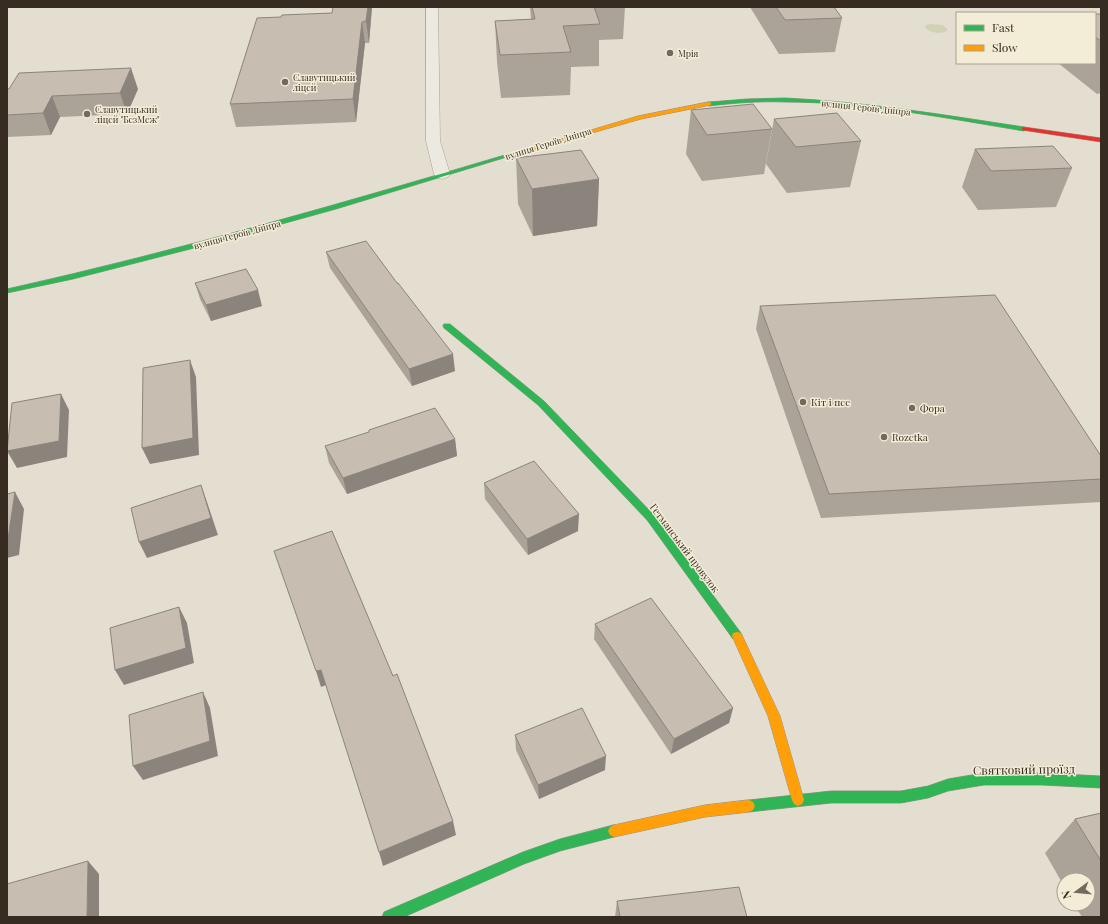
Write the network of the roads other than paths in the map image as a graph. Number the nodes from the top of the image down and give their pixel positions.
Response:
1 (432, 7) edge
2 (1101, 140) edge
3 (442, 174) junction
4 (7, 292) edge
5 (448, 326) dead end
6 (1101, 782) edge
7 (798, 800) junction
8 (389, 917) edge

1 - 3 street
2 - 3 street, вулиця Героїв Дніпра
3 - 4 street, вулиця Героїв Дніпра
5 - 7 street, Гетманський провулок
6 - 7 street, Святковий проїзд
7 - 8 street, Святковий проїзд

